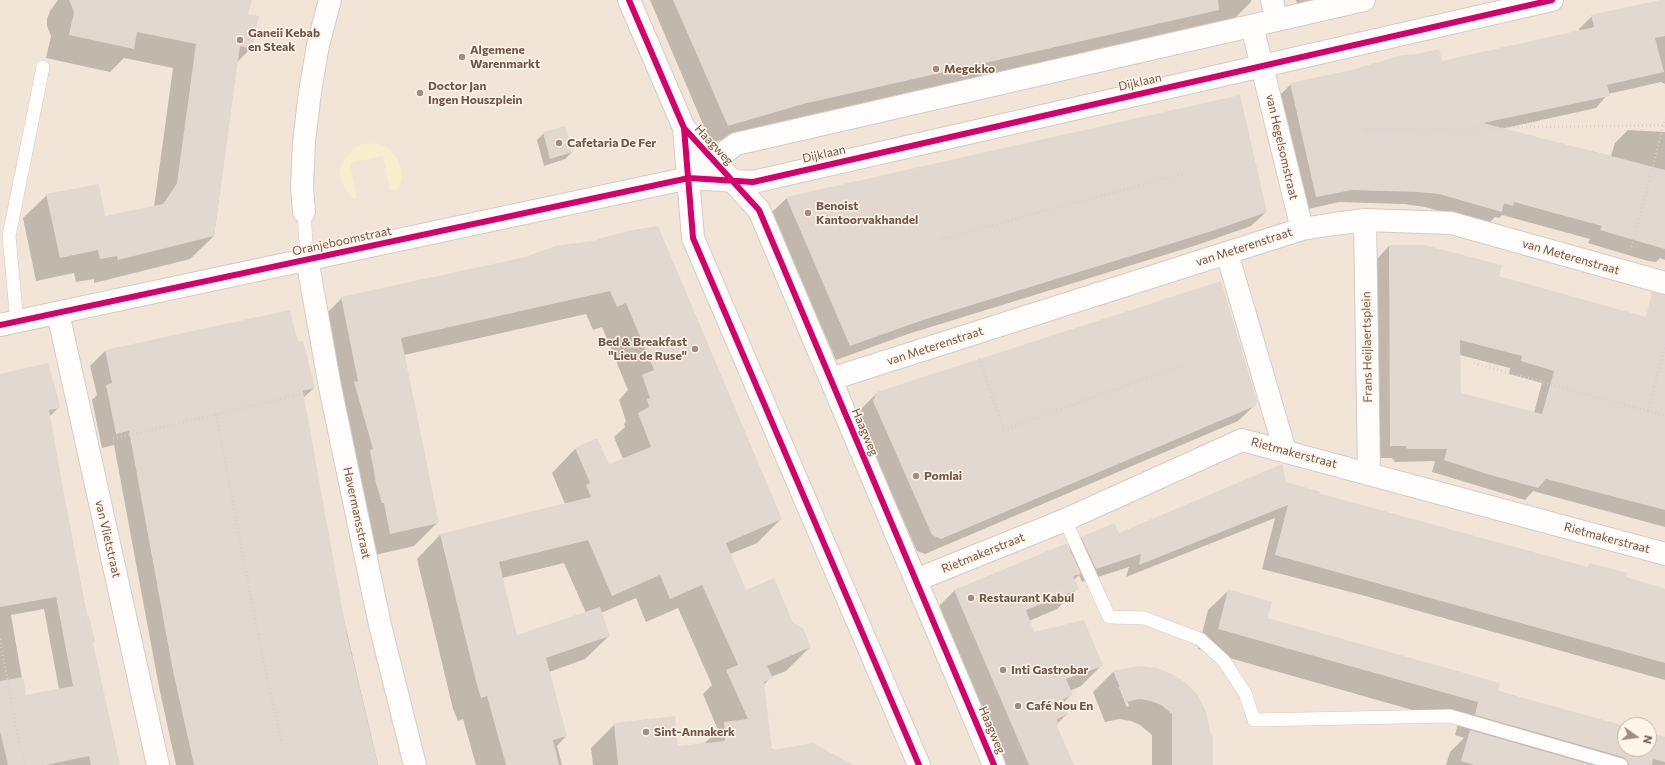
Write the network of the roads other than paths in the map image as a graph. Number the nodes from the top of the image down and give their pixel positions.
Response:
1 (330, 0) edge
2 (629, 0) edge
3 (1364, 0) edge
4 (1552, 0) edge
5 (1274, 10) edge
6 (1252, 26) junction
7 (1263, 65) junction
8 (43, 67) dead end
9 (684, 128) junction
10 (714, 160) junction
11 (689, 178) junction
12 (732, 181) junction
13 (304, 212) joint
14 (1365, 220) junction
15 (1302, 229) junction
16 (4, 235) edge
17 (1227, 253) junction
18 (307, 259) junction
19 (1665, 283) edge
20 (58, 313) junction
21 (8, 323) edge
22 (831, 379) junction
23 (1285, 451) junction
24 (1368, 473) junction
25 (1065, 520) junction
26 (1665, 554) edge
27 (916, 580) junction
28 (158, 765) edge
29 (415, 765) edge
30 (919, 765) edge
31 (994, 765) edge
32 (1621, 765) edge

1 - 13 street
2 - 9 street, Haagweg
3 - 5 street
4 - 7 street, Dijklaan
5 - 6 street
6 - 7 street, van Hegelsomstraat
6 - 10 street
7 - 12 street, Dijklaan
7 - 15 street, van Hegelsomstraat
8 - 16 lane
9 - 10 street, Haagweg
9 - 11 street, Haagweg
10 - 11 street
10 - 12 street, Haagweg
11 - 12 street, Dijklaan
11 - 18 street, Oranjeboomstraat
11 - 30 street, Haagweg
12 - 22 street, Haagweg
13 - 18 lane
14 - 15 street, van Meterenstraat
14 - 19 street, van Meterenstraat
14 - 24 street, Frans Heijlaertsplein
15 - 17 street, van Meterenstraat
16 - 21 lane
17 - 22 street, van Meterenstraat
17 - 23 street
18 - 20 street, Oranjeboomstraat
18 - 29 street, Havermansstraat
20 - 21 street, Oranjeboomstraat
20 - 28 street, van Vlietstraat
22 - 27 street, Haagweg
23 - 24 street, Rietmakerstraat
23 - 25 street, Rietmakerstraat
24 - 26 street, Rietmakerstraat
25 - 27 street, Rietmakerstraat
25 - 32 lane
27 - 31 street, Haagweg

